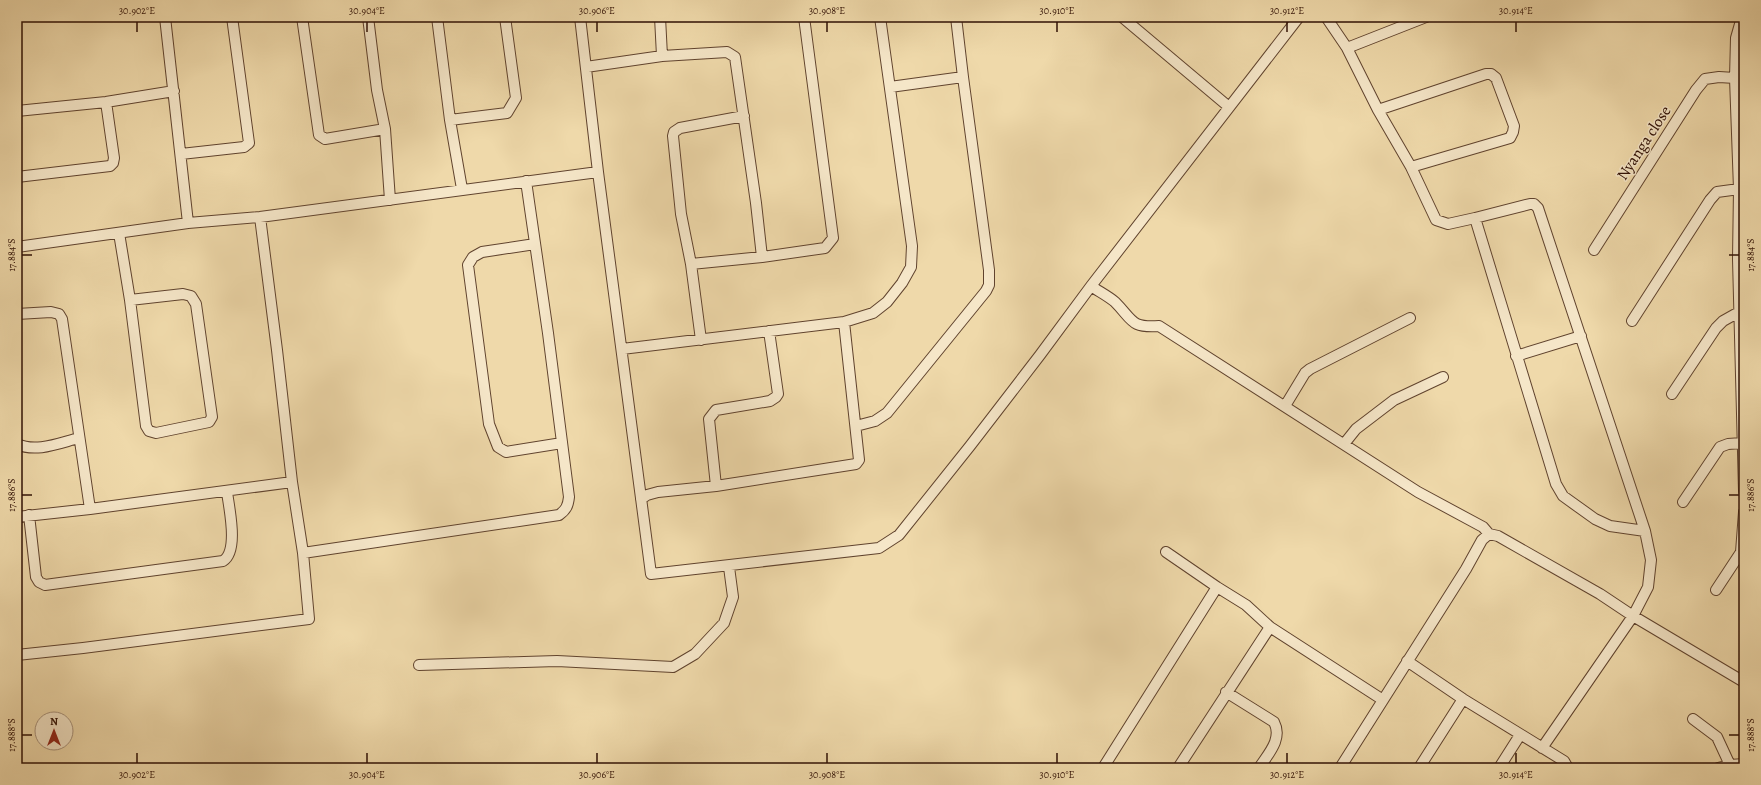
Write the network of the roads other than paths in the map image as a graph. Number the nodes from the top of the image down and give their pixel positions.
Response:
1 (165, 17) edge
2 (232, 17) edge
3 (302, 17) edge
4 (368, 17) edge
5 (437, 17) edge
6 (505, 17) edge
7 (580, 17) edge
8 (660, 17) edge
9 (804, 17) edge
10 (880, 17) edge
11 (956, 17) edge
12 (1122, 17) edge
13 (1299, 17) edge
14 (1326, 17) edge
15 (1426, 17) edge
16 (1742, 17) edge
17 (1347, 48) junction
18 (662, 56) junction
19 (586, 67) junction
20 (963, 77) junction
21 (1735, 78) junction
22 (890, 87) junction
23 (174, 91) junction
24 (106, 102) junction
25 (1229, 107) junction
26 (1378, 110) junction
27 (17, 111) edge
28 (744, 116) junction
29 (450, 120) junction
30 (1740, 123) edge
31 (385, 129) junction
32 (181, 154) junction
33 (1411, 167) junction
34 (598, 172) junction
35 (17, 177) edge
36 (526, 181) junction
37 (462, 189) junction
38 (1739, 190) junction
39 (390, 200) junction
40 (260, 217) junction
41 (1475, 218) junction
42 (188, 223) junction
43 (119, 233) junction
44 (535, 244) junction
45 (17, 247) edge
46 (1594, 250) dead end
47 (762, 257) junction
48 (1741, 259) edge
49 (691, 264) junction
50 (1091, 286) junction
51 (130, 300) junction
52 (1739, 312) junction
53 (17, 314) edge
54 (1410, 318) dead end
55 (1632, 321) dead end
56 (844, 322) junction
57 (769, 331) junction
58 (1581, 336) junction
59 (701, 340) junction
60 (622, 349) junction
61 (1516, 356) junction
62 (1443, 377) dead end
63 (1743, 382) edge
64 (1672, 394) dead end
65 (1285, 406) junction
66 (856, 426) junction
67 (78, 438) junction
68 (562, 443) junction
69 (1742, 443) junction
70 (17, 444) edge
71 (1344, 444) junction
72 (292, 482) junction
73 (716, 486) junction
74 (1744, 491) edge
75 (227, 492) junction
76 (641, 499) junction
77 (1683, 502) dead end
78 (90, 509) junction
79 (1744, 512) edge
80 (29, 516) junction
81 (17, 517) edge
82 (1645, 531) junction
83 (1489, 534) junction
84 (1166, 552) dead end
85 (303, 553) junction
86 (1742, 553) edge
87 (728, 567) junction
88 (1216, 587) junction
89 (1716, 590) dead end
90 (1632, 616) junction
91 (1270, 626) junction
92 (17, 655) edge
93 (1407, 661) junction
94 (419, 665) dead end
95 (1744, 682) edge
96 (1226, 692) junction
97 (1463, 699) junction
98 (1383, 700) junction
99 (1694, 719) dead end
100 (1520, 735) junction
101 (1542, 748) junction
102 (1744, 764) edge
103 (1730, 765) junction
104 (1103, 768) edge
105 (1178, 768) edge
106 (1259, 768) edge
107 (1340, 768) edge
108 (1419, 768) edge
109 (1499, 768) edge
110 (1568, 768) edge
111 (1718, 768) edge

1 - 23 street
2 - 32 street
3 - 31 street
4 - 31 street
5 - 29 street
6 - 29 street
7 - 19 street
8 - 18 street
9 - 47 street
10 - 22 street
11 - 20 street
12 - 25 street
13 - 25 street
14 - 17 street
15 - 17 street
16 - 21 street
17 - 26 street
18 - 19 street
18 - 28 street
19 - 34 street
20 - 22 street
20 - 66 street
21 - 30 street
21 - 46 street, Nyanga close
22 - 56 street
23 - 24 street
23 - 32 street
24 - 27 street
24 - 35 street
25 - 50 street
26 - 33 street
26 - 33 street
28 - 47 street
28 - 49 street
29 - 37 street
30 - 38 street
31 - 39 street
32 - 42 street
33 - 41 street
34 - 36 street
34 - 60 street
36 - 37 street
36 - 44 street
37 - 39 street
38 - 48 street
38 - 55 street
39 - 40 street
40 - 42 street
40 - 72 street
41 - 58 street
41 - 61 street
42 - 43 street
43 - 45 street
43 - 51 street
44 - 68 street
44 - 68 street
47 - 49 street
48 - 52 street
49 - 59 street
50 - 65 street
50 - 87 street
51 - 51 street
52 - 63 street
52 - 64 street
53 - 67 street
54 - 65 street
56 - 57 street
56 - 66 street
57 - 59 street
57 - 73 street
58 - 61 street
58 - 82 street
59 - 60 street
60 - 76 street
61 - 82 street
62 - 71 street
63 - 69 street
65 - 71 street
66 - 73 street
67 - 70 street
67 - 78 street
68 - 85 street
69 - 74 street
69 - 77 street
71 - 83 street
72 - 75 street
72 - 85 street
73 - 76 street
75 - 78 street
75 - 80 street
76 - 87 street
78 - 80 street
79 - 86 street
80 - 81 street
82 - 90 street
83 - 90 street
83 - 93 street
84 - 88 street
85 - 92 street
86 - 89 street
87 - 94 street
88 - 91 street
88 - 104 street
90 - 95 street
90 - 101 street
91 - 96 street
91 - 98 street
93 - 97 street
93 - 98 street
96 - 105 street
96 - 106 street
97 - 100 street
97 - 108 street
98 - 107 street
99 - 103 street
100 - 101 street
100 - 109 street
101 - 110 street
102 - 103 street
103 - 111 street

